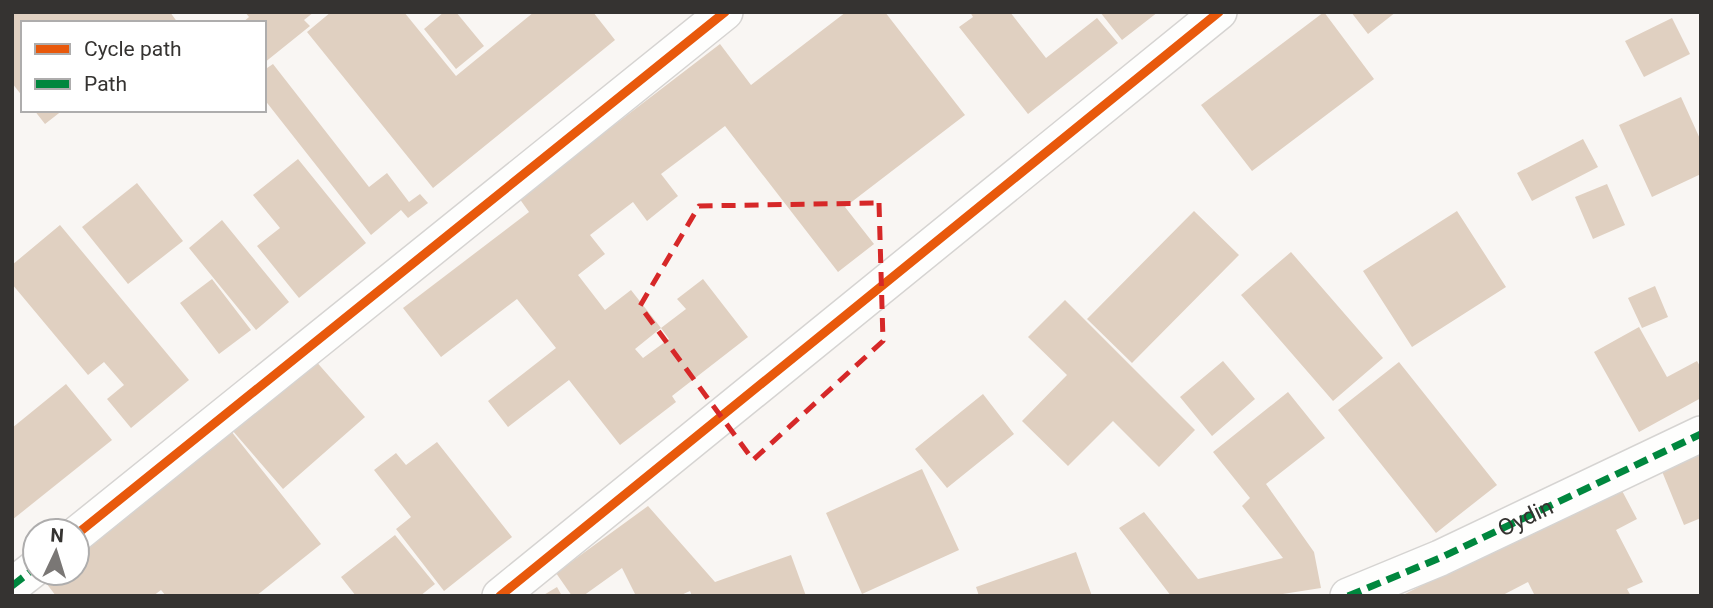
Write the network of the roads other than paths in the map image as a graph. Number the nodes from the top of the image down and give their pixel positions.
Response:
1 (725, 12) edge
2 (1219, 12) edge
3 (1701, 434) edge
4 (91, 523) edge
5 (500, 596) edge
6 (1348, 596) edge

1 - 4 street
2 - 5 street
3 - 6 street, Oydin

